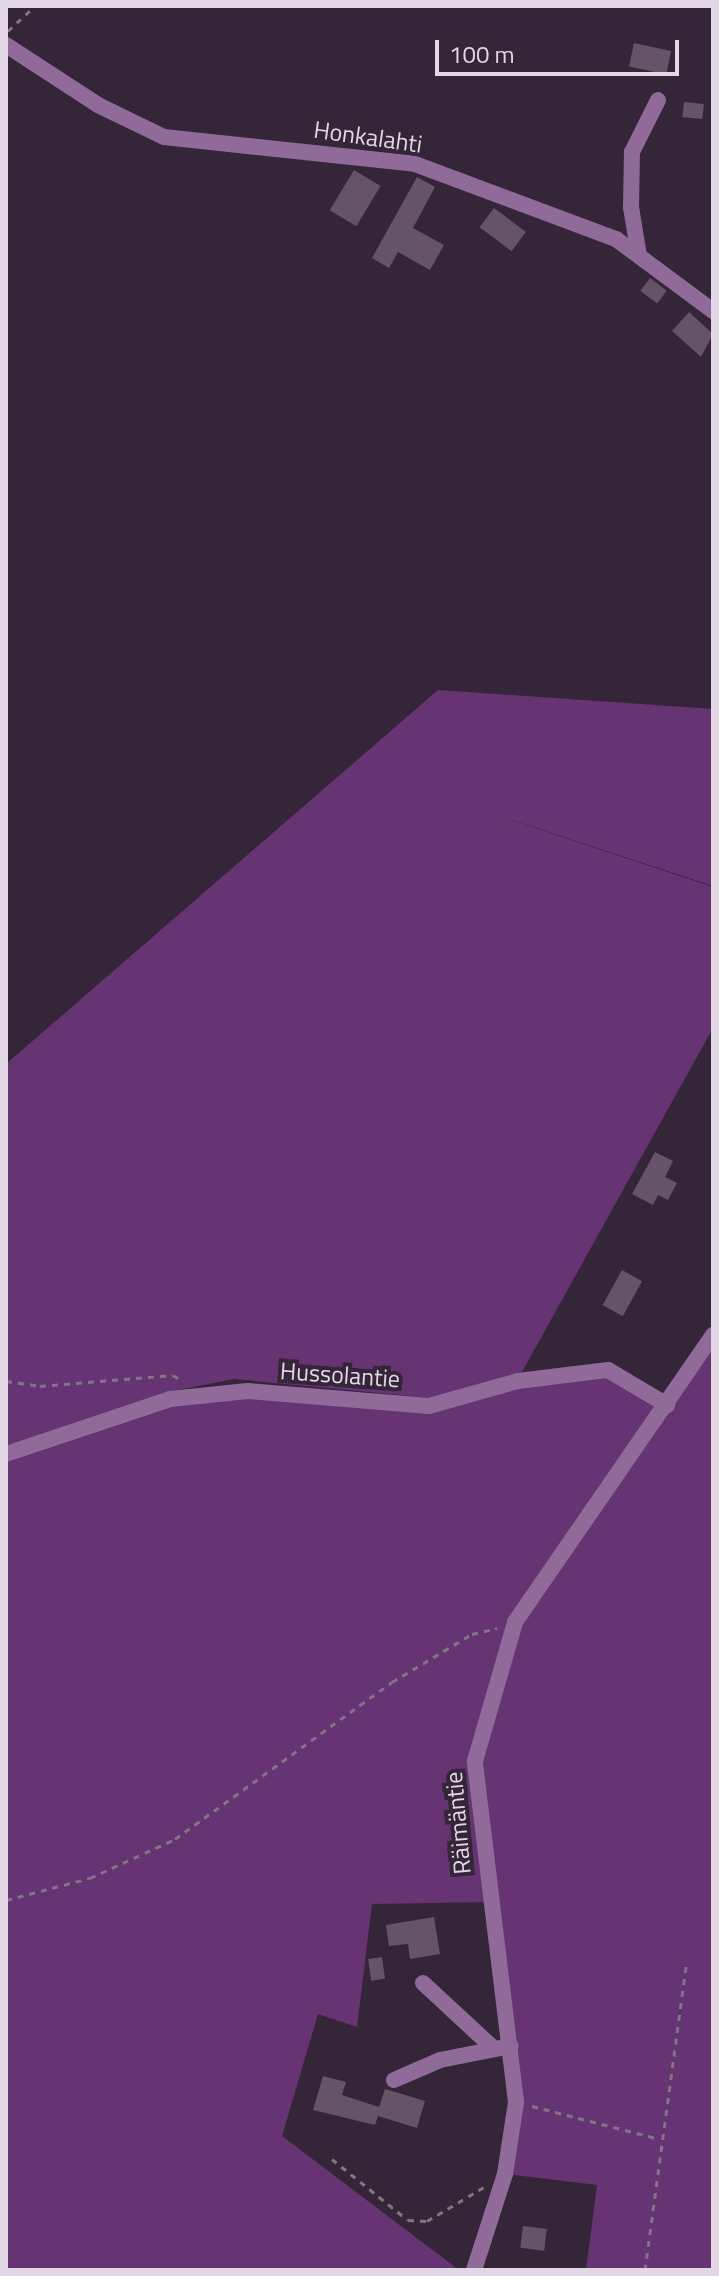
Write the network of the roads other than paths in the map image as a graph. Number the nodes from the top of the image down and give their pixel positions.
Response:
1 (6, 45) edge
2 (658, 100) dead end
3 (639, 256) junction
4 (713, 311) edge
5 (713, 1335) edge
6 (667, 1405) junction
7 (6, 1454) edge
8 (423, 1983) dead end
9 (491, 2046) junction
10 (511, 2046) junction
11 (394, 2080) dead end
12 (474, 2270) edge

1 - 3 street, Honkalahti
2 - 3 street
3 - 4 street, Honkalahti
5 - 6 street, Räimäntie
6 - 7 street, Hussolantie
6 - 10 street, Räimäntie
8 - 9 street
9 - 10 street
9 - 11 street
10 - 12 street, Räimäntie

